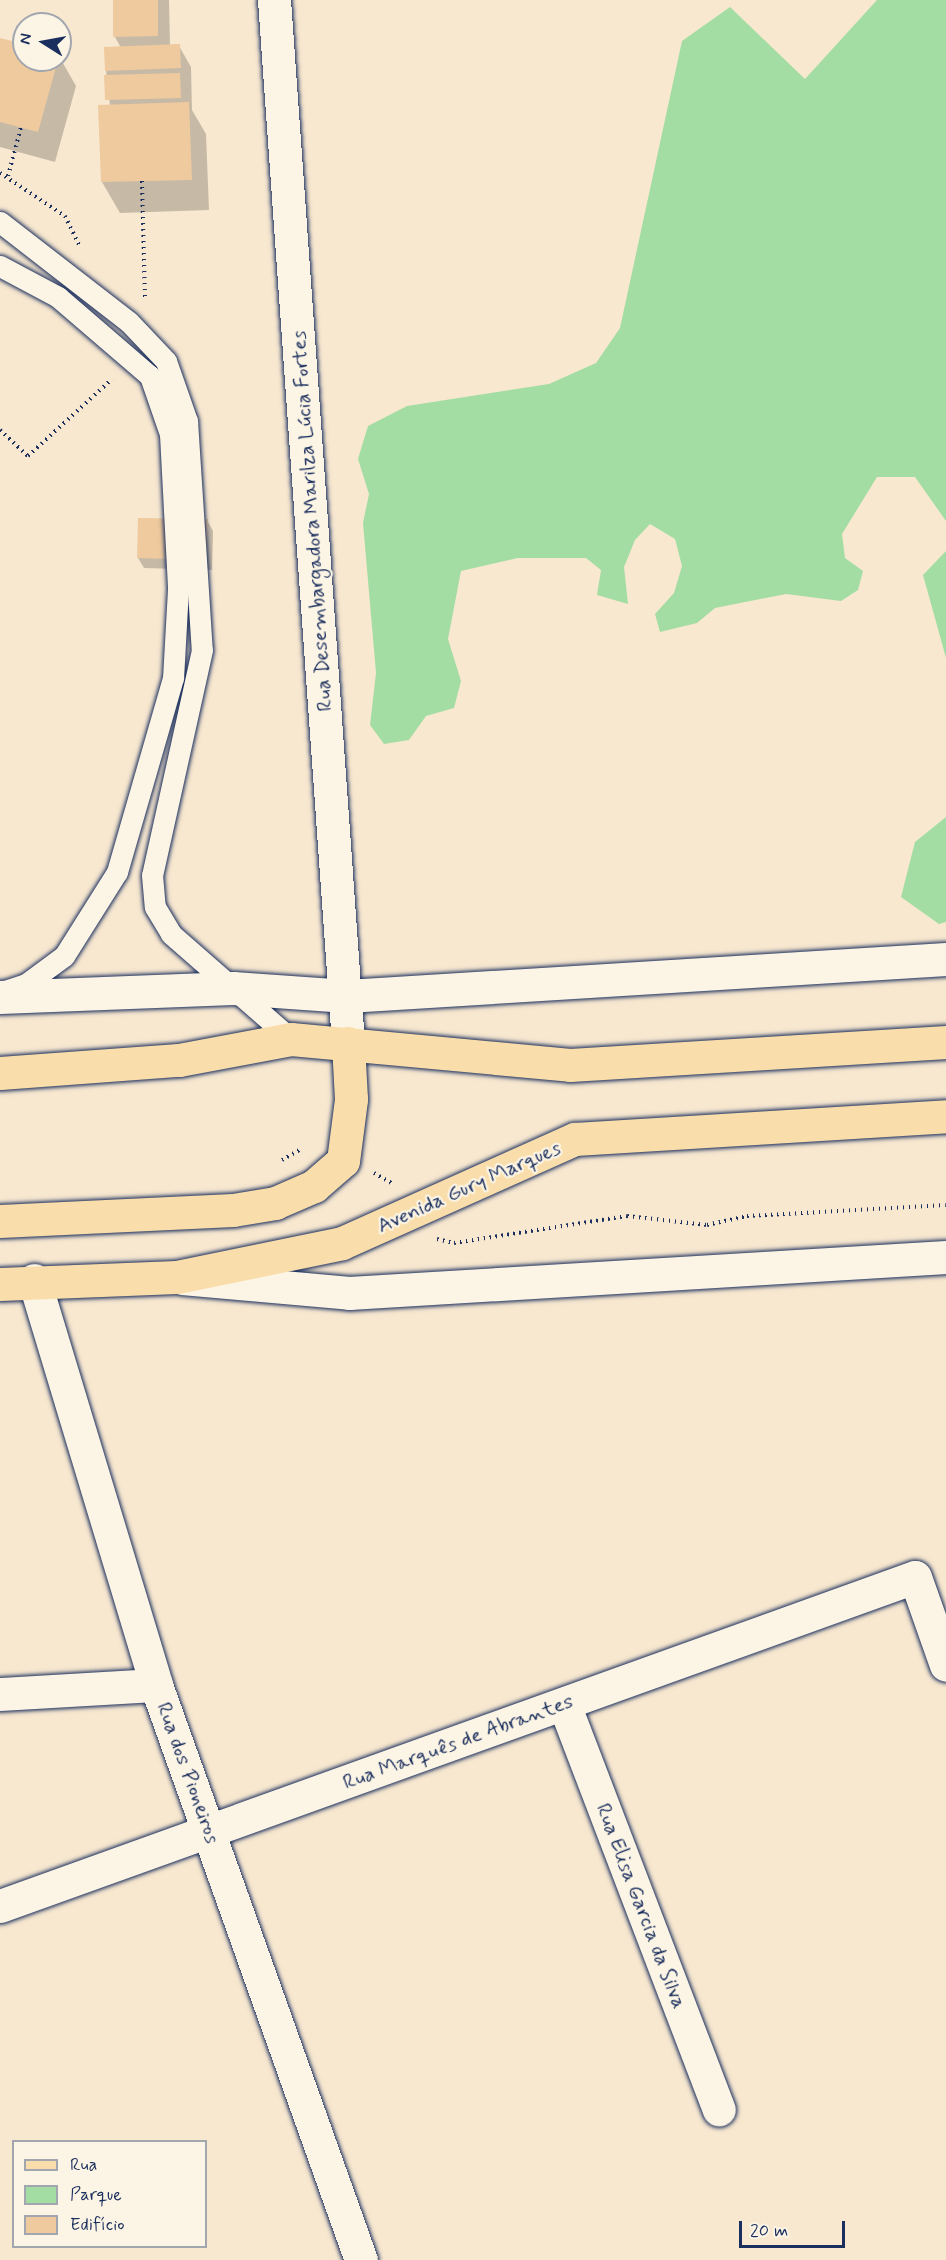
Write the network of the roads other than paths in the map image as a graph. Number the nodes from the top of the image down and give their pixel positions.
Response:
1 (274, 0) edge
2 (0, 222) edge
3 (0, 266) edge
4 (946, 959) edge
5 (233, 988) junction
6 (0, 993) edge
7 (347, 996) junction
8 (0, 998) edge
9 (291, 1038) junction
10 (946, 1041) edge
11 (348, 1043) junction
12 (0, 1072) edge
13 (946, 1116) edge
14 (0, 1221) edge
15 (946, 1257) edge
16 (177, 1277) junction
17 (34, 1280) junction
18 (0, 1284) edge
19 (946, 1665) edge
20 (156, 1685) junction
21 (0, 1694) edge
22 (564, 1704) junction
23 (208, 1832) junction
24 (0, 1906) edge
25 (719, 2109) dead end
26 (361, 2260) edge

1 - 7 street, Rua Desembargadora Marilza Lúcia Fortes
2 - 5 lane
3 - 6 lane
4 - 7 street
5 - 7 street
5 - 8 street
5 - 9 lane
7 - 11 street, Rua Desembargadora Marilza Lúcia Fortes
9 - 11 main road
9 - 12 main road
10 - 11 main road
11 - 14 main road
13 - 16 main road, Avenida Gury Marques
15 - 16 street, Avenida Gury Marques
16 - 17 main road, Avenida Gury Marques
17 - 18 main road, Avenida Gury Marques
17 - 20 street, Rua dos Pioneiros
19 - 22 street, Rua Marquês de Abrantes
20 - 21 street
20 - 23 street, Rua dos Pioneiros
22 - 23 street, Rua Marquês de Abrantes
22 - 25 street, Rua Elisa Garcia da Silva
23 - 24 street, Rua Marquês de Abrantes
23 - 26 street, Rua dos Pioneiros

